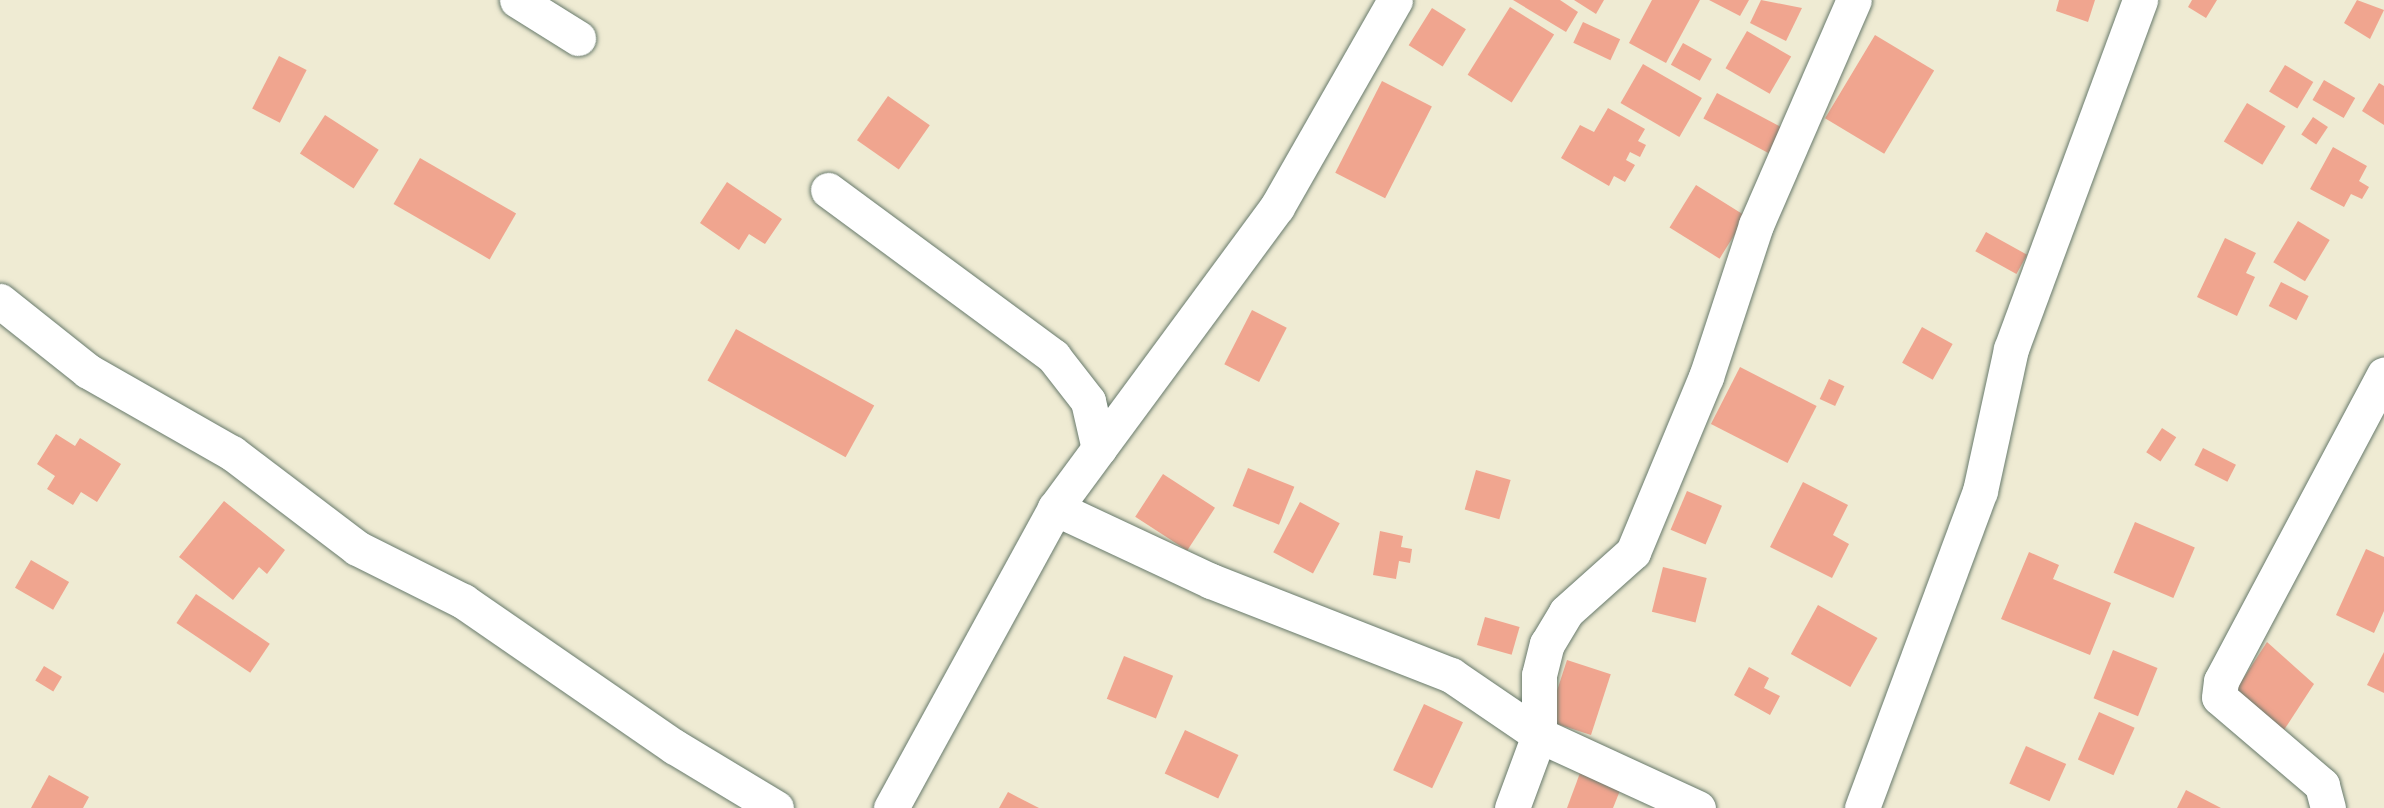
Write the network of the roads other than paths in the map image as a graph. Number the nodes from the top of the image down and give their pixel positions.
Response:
1 (517, 0) edge
2 (1395, 0) edge
3 (1854, 0) edge
4 (2140, 0) edge
5 (578, 38) dead end
6 (828, 190) dead end
7 (0, 301) edge
8 (2384, 375) edge
9 (1099, 449) junction
10 (1055, 508) junction
11 (1539, 734) junction
12 (776, 808) edge
13 (891, 808) edge
14 (1512, 808) edge
15 (1698, 808) edge
16 (1862, 808) edge
17 (2328, 808) edge

1 - 5 street
2 - 9 street
3 - 11 street
4 - 16 street
6 - 9 street
7 - 12 street
8 - 17 street
9 - 10 street
10 - 11 street
10 - 13 street
11 - 14 street
11 - 15 street

